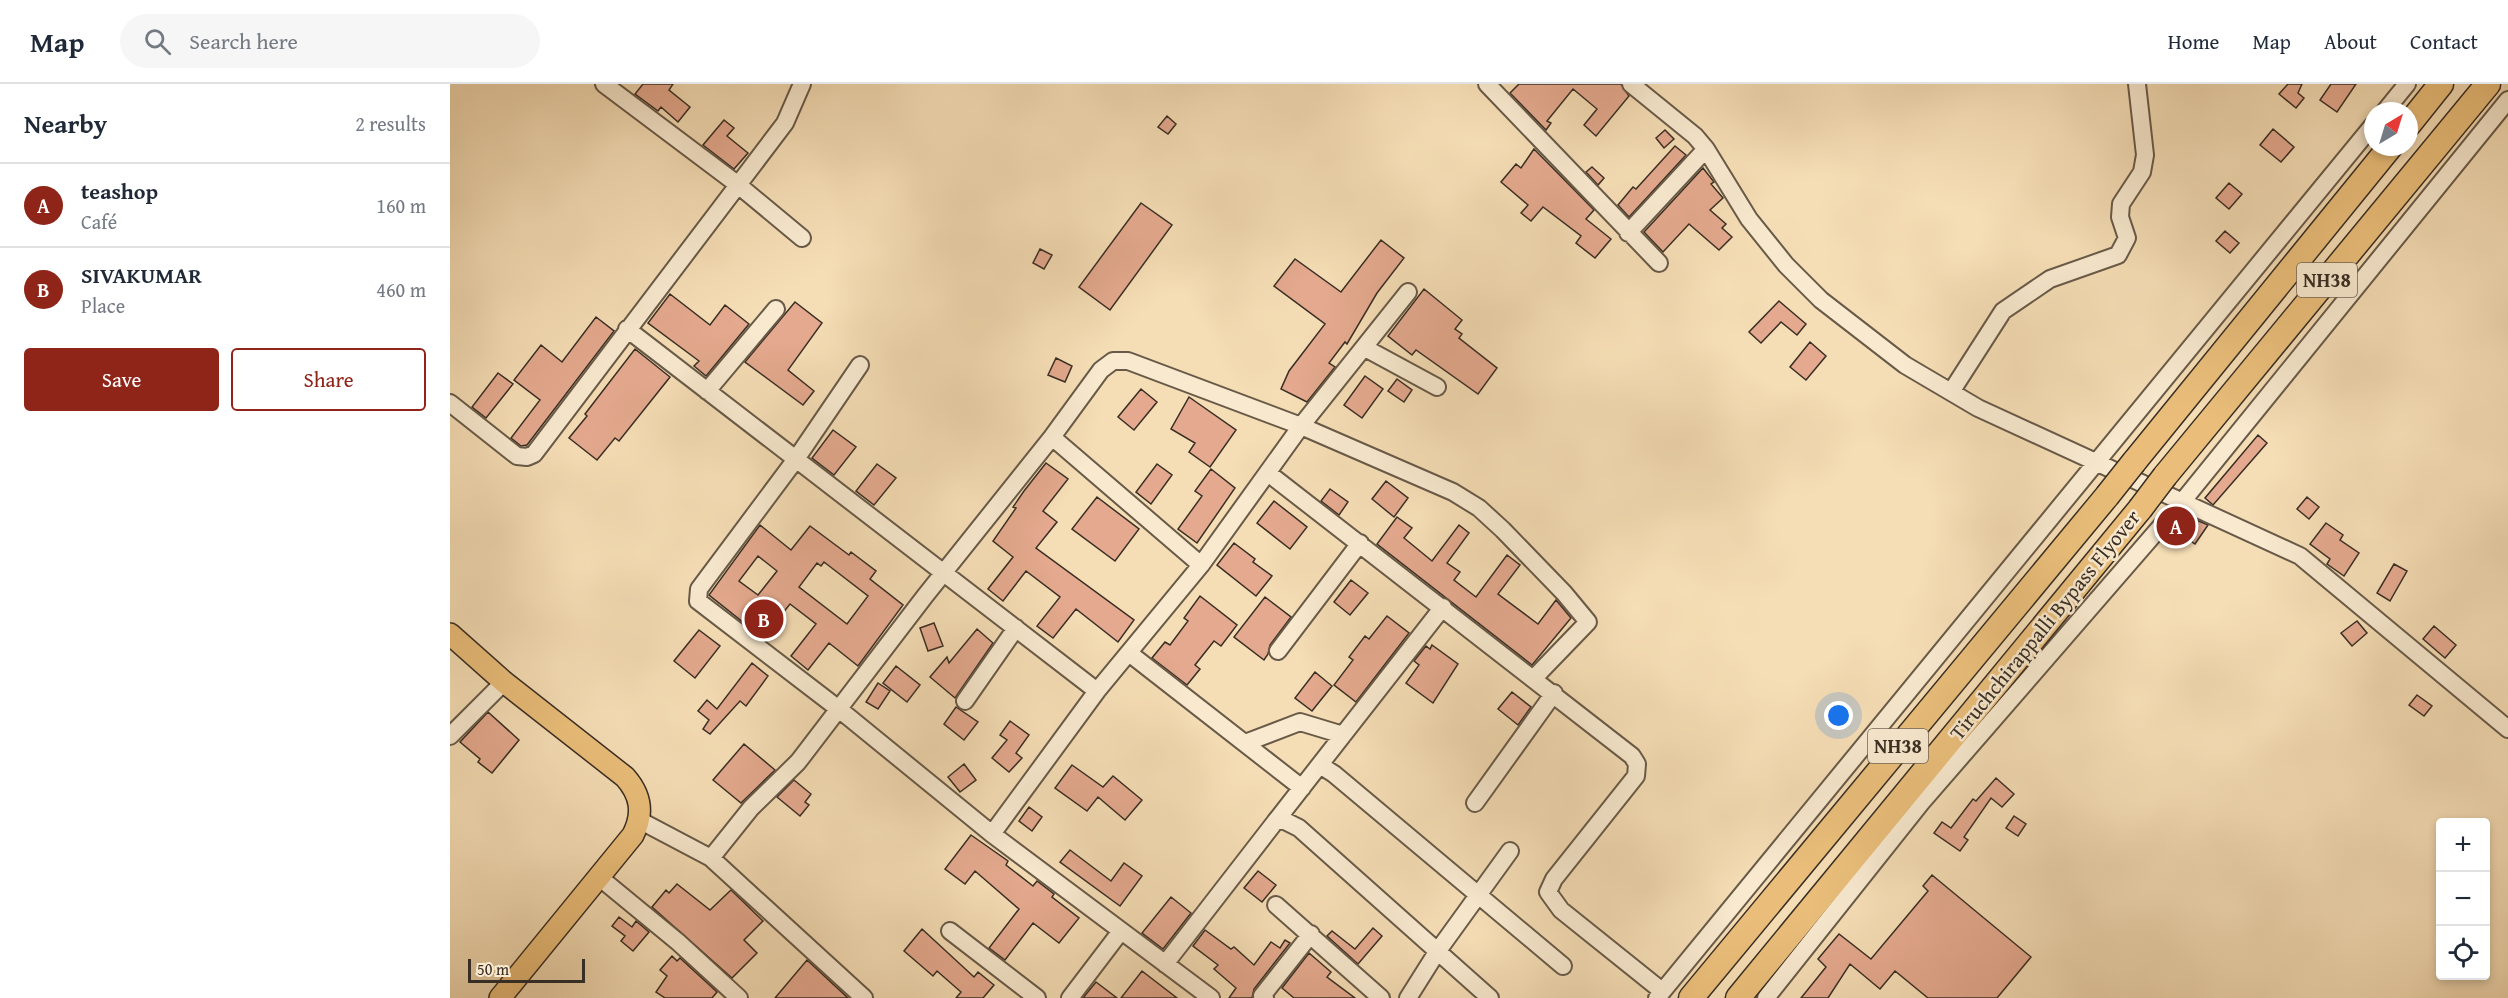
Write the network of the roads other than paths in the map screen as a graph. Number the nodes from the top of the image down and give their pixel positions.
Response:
1 (604, 84) edge
2 (802, 84) edge
3 (1487, 84) edge
4 (1631, 84) edge
5 (2137, 84) edge
6 (2407, 84) edge
7 (2441, 84) edge
8 (2488, 84) edge
9 (2508, 100) edge
10 (2392, 102) edge
11 (2418, 113) edge
12 (2364, 136) edge
13 (1706, 149) junction
14 (2383, 156) edge
15 (736, 184) junction
16 (1628, 233) junction
17 (802, 238) dead end
18 (1659, 263) dead end
19 (1408, 292) dead end
20 (776, 309) dead end
21 (627, 329) junction
22 (1365, 348) junction
23 (860, 365) dead end
24 (1437, 387) dead end
25 (707, 391) junction
26 (1951, 392) junction
27 (450, 403) edge
28 (1301, 426) junction
29 (1052, 437) junction
30 (796, 459) junction
31 (2096, 462) junction
32 (1268, 472) junction
33 (2182, 502) junction
34 (1360, 543) junction
35 (1201, 565) junction
36 (944, 572) junction
37 (1443, 608) junction
38 (1016, 628) junction
39 (450, 634) edge
40 (1278, 651) dead end
41 (1129, 653) junction
42 (1534, 678) junction
43 (504, 682) junction
44 (1097, 691) junction
45 (1554, 693) junction
46 (965, 701) dead end
47 (840, 710) junction
48 (2508, 729) edge
49 (1343, 735) junction
50 (450, 736) edge
51 (1245, 743) junction
52 (1320, 765) junction
53 (1302, 788) junction
54 (1475, 803) dead end
55 (639, 820) junction
56 (1275, 822) junction
57 (992, 834) junction
58 (1510, 850) dead end
59 (711, 858) junction
60 (599, 877) junction
61 (1478, 895) junction
62 (1276, 905) dead end
63 (950, 931) dead end
64 (1121, 931) junction
65 (1311, 934) junction
66 (1437, 952) junction
67 (1165, 964) junction
68 (1563, 966) dead end
69 (1660, 995) edge
70 (500, 998) edge
71 (739, 998) edge
72 (864, 998) edge
73 (1037, 998) edge
74 (1070, 998) edge
75 (1211, 998) edge
76 (1265, 998) edge
77 (1382, 998) edge
78 (1408, 998) edge
79 (1490, 998) edge
80 (1691, 998) edge
81 (1738, 998) edge
82 (1766, 998) edge

1 - 15 street
2 - 15 street
3 - 16 street
4 - 13 street
5 - 26 street
6 - 10 street
7 - 11 highway
8 - 81 highway, Tiruchchirappalli Bypass Flyover / NH38, bridge
9 - 33 street
12 - 31 street
13 - 16 street
13 - 26 street
14 - 80 highway, Tiruchchirappalli Bypass Flyover / NH38, bridge
15 - 17 street
15 - 21 street
16 - 18 street
19 - 22 street
20 - 25 street
21 - 25 street
21 - 27 street
22 - 24 street
22 - 28 street
23 - 30 street
25 - 30 street
26 - 31 street
28 - 29 street
28 - 32 street
28 - 42 street
29 - 35 street
29 - 36 street
30 - 36 street
30 - 47 street
31 - 33 street
31 - 69 street
32 - 34 street
32 - 35 street
33 - 48 street
33 - 82 street
34 - 37 street
34 - 40 street
35 - 41 street
36 - 38 street
36 - 47 street
37 - 42 street
37 - 49 street
38 - 44 street
38 - 46 street
39 - 43 main road
41 - 44 street
41 - 51 street
42 - 45 street
43 - 50 street
43 - 55 main road
44 - 57 street
45 - 54 street
45 - 69 street
47 - 57 street
47 - 59 street
49 - 51 street
49 - 52 street
51 - 53 street
52 - 53 street
52 - 61 street
53 - 56 street
55 - 59 street
55 - 60 main road
56 - 66 street
56 - 67 street
57 - 64 street
58 - 61 street
59 - 72 street
60 - 70 main road
60 - 71 street
61 - 66 street
61 - 68 street
62 - 65 street
63 - 73 street
64 - 67 street
64 - 74 street
65 - 76 street
65 - 77 street
66 - 78 street
66 - 79 street
67 - 75 street

